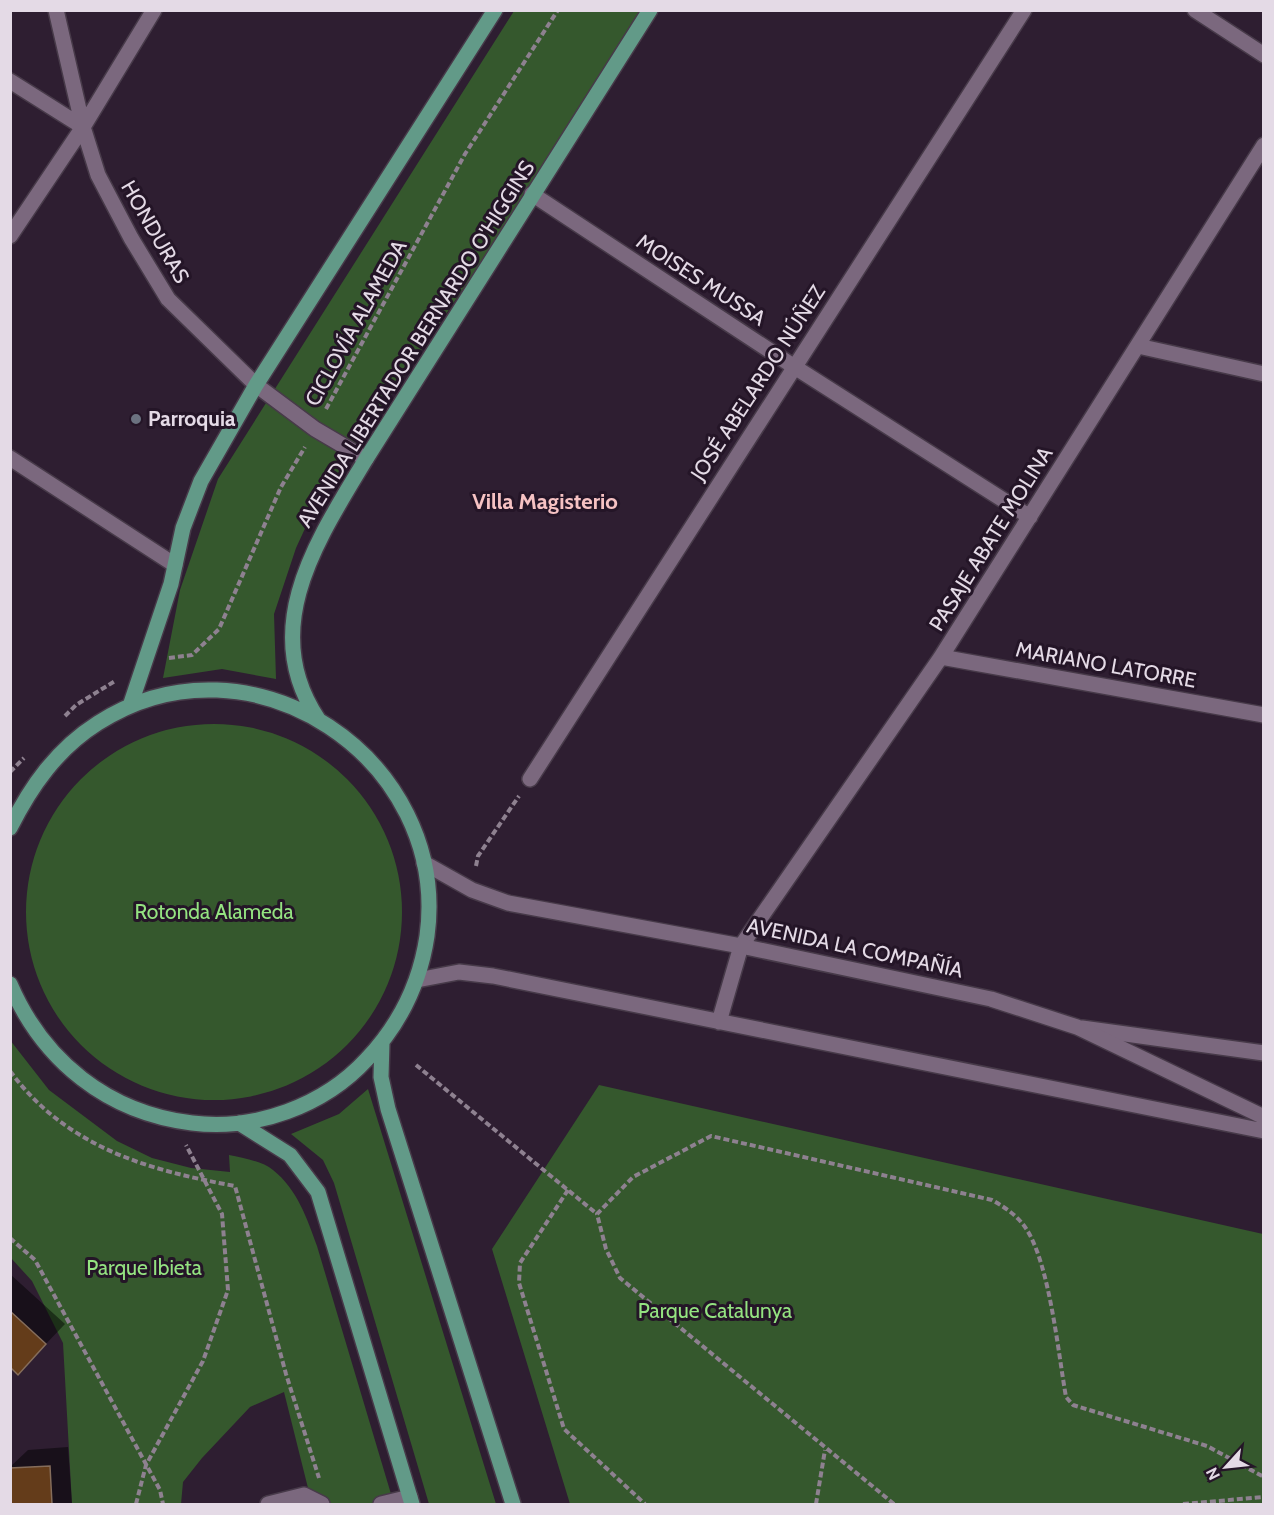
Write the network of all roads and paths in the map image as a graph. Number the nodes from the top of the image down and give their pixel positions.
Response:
1 (56, 10) edge
2 (154, 10) edge
3 (495, 10) edge
4 (558, 10) edge
5 (650, 10) edge
6 (1024, 10) edge
7 (1195, 10) edge
8 (1263, 55) edge
9 (10, 81) edge
10 (83, 128) junction
11 (1263, 146) edge
12 (532, 194) junction
13 (10, 237) edge
14 (1138, 346) junction
15 (793, 366) junction
16 (1263, 374) edge
17 (256, 385) junction
18 (315, 429) junction
19 (10, 459) edge
20 (366, 459) junction
21 (1030, 517) junction
22 (175, 565) junction
23 (192, 655) dead end
24 (941, 657) junction
25 (130, 706) junction
26 (1263, 715) edge
27 (318, 719) junction
28 (530, 779) joint
29 (10, 828) edge
30 (424, 864) junction
31 (471, 890) junction
32 (741, 946) junction
33 (417, 980) junction
34 (10, 984) edge
35 (719, 1022) junction
36 (1077, 1027) junction
37 (382, 1043) junction
38 (1263, 1053) edge
39 (417, 1065) dead end
40 (10, 1071) edge
41 (1263, 1117) edge
42 (173, 1121) junction
43 (239, 1123) junction
44 (1263, 1131) edge
45 (205, 1180) junction
46 (568, 1190) junction
47 (597, 1214) junction
48 (10, 1238) edge
49 (825, 1450) junction
50 (146, 1465) junction
51 (1263, 1477) edge
52 (320, 1483) dead end
53 (1263, 1497) edge
54 (305, 1500) edge
55 (411, 1501) edge
56 (136, 1504) edge
57 (163, 1504) edge
58 (268, 1504) edge
59 (322, 1504) edge
60 (381, 1504) edge
61 (513, 1504) edge
62 (645, 1504) edge
63 (816, 1504) edge
64 (894, 1504) edge
65 (1183, 1504) edge

1 - 10 street, HONDURAS
2 - 10 street
3 - 17 main road
4 - 18 path, CICLOVÍA ALAMEDA
5 - 12 main road, AVENIDA LIBERTADOR BERNARDO O'HIGGINS
6 - 15 street, JOSÉ ABELARDO NÚÑEZ
7 - 8 street
9 - 10 street
10 - 13 street
10 - 17 street, HONDURAS
11 - 14 street, PASAJE ABATE MOLINA
12 - 15 street, MOISES MUSSA
12 - 20 main road, AVENIDA LIBERTADOR BERNARDO O'HIGGINS
14 - 16 street
14 - 21 street, PASAJE ABATE MOLINA
15 - 21 street, MOISES MUSSA
15 - 28 street, JOSÉ ABELARDO NÚÑEZ
17 - 18 street, HONDURAS
17 - 22 main road
18 - 20 street, HONDURAS
18 - 23 path, CICLOVÍA ALAMEDA
19 - 22 street
20 - 27 main road, AVENIDA LIBERTADOR BERNARDO O'HIGGINS
21 - 24 street, PASAJE ABATE MOLINA
22 - 25 main road
24 - 26 street, MARIANO LATORRE
24 - 32 street, PASAJE ABATE MOLINA
25 - 27 main road
25 - 29 main road
27 - 30 main road
28 - 31 path
30 - 31 street, AVENIDA LA COMPAÑÍA
30 - 33 main road
31 - 32 street, AVENIDA LA COMPAÑÍA
32 - 35 street, PASAJE ABATE MOLINA
32 - 36 street, AVENIDA LA COMPAÑÍA
33 - 35 street
33 - 37 main road
34 - 42 main road
35 - 44 street
36 - 38 street
36 - 41 street, AVENIDA LA COMPAÑÍA
37 - 43 main road
37 - 61 main road
39 - 46 path
40 - 45 path
42 - 43 main road
42 - 45 path
43 - 55 main road
45 - 50 path
45 - 52 path
46 - 47 path
46 - 62 path
47 - 49 path
47 - 51 path
48 - 50 path
49 - 63 path
49 - 64 path
50 - 56 path
50 - 57 path
53 - 65 path
54 - 58 street
54 - 59 street
55 - 60 street

